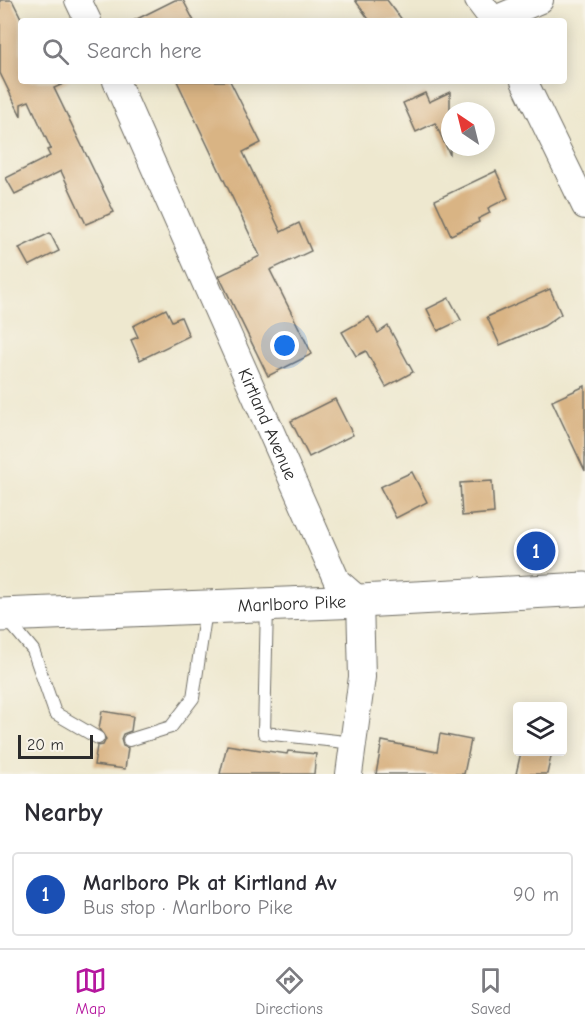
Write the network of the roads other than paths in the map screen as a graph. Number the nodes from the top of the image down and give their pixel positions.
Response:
1 (78, 0) edge
2 (478, 0) edge
3 (540, 0) edge
4 (87, 18) edge
5 (492, 18) edge
6 (501, 18) edge
7 (118, 84) edge
8 (525, 84) edge
9 (585, 206) edge
10 (585, 589) edge
11 (360, 601) junction
12 (267, 604) junction
13 (206, 607) junction
14 (1, 618) edge
15 (98, 738) dead end
16 (129, 740) dead end
17 (354, 743) junction
18 (350, 774) edge

1 - 4 street
2 - 5 street
3 - 6 street
7 - 11 street, Kirtland Avenue
8 - 9 street
10 - 11 main road, Marlboro Pike
11 - 12 main road, Marlboro Pike
11 - 17 street
12 - 13 main road, Marlboro Pike
12 - 17 lane
13 - 14 main road, Marlboro Pike
13 - 16 lane
14 - 15 lane
17 - 18 street

